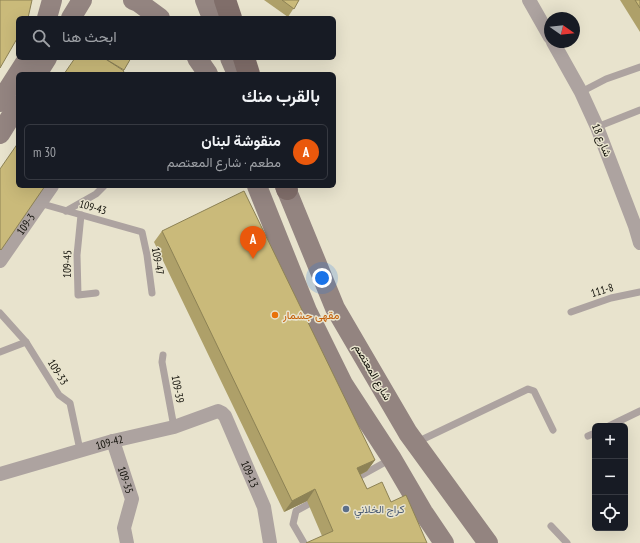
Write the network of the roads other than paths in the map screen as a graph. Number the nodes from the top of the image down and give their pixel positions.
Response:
1 (52, 0) edge
2 (82, 0) edge
3 (133, 0) edge
4 (205, 0) edge
5 (225, 0) edge
6 (529, 0) edge
7 (48, 16) edge
8 (72, 16) edge
9 (157, 16) edge
10 (211, 16) edge
11 (230, 16) edge
12 (544, 26) edge
13 (556, 48) edge
14 (27, 60) edge
15 (45, 60) edge
16 (198, 60) edge
17 (231, 60) edge
18 (245, 60) edge
19 (640, 67) edge
20 (19, 72) edge
21 (38, 72) edge
22 (207, 72) edge
23 (236, 72) edge
24 (248, 72) edge
25 (16, 77) edge
26 (581, 92) junction
27 (0, 102) edge
28 (16, 108) edge
29 (640, 110) edge
30 (597, 127) junction
31 (0, 134) edge
32 (50, 188) edge
33 (102, 188) edge
34 (258, 188) edge
35 (286, 188) edge
36 (39, 203) junction
37 (66, 211) junction
38 (81, 215) junction
39 (638, 225) edge
40 (142, 232) joint
41 (640, 243) edge
42 (0, 261) edge
43 (640, 292) edge
44 (96, 293) dead end
45 (152, 293) dead end
46 (571, 312) dead end
47 (0, 313) edge
48 (26, 342) junction
49 (0, 352) edge
50 (163, 355) dead end
51 (218, 411) joint
52 (640, 411) edge
53 (615, 423) edge
54 (174, 427) junction
55 (553, 430) dead end
56 (592, 434) edge
57 (588, 436) dead end
58 (114, 441) junction
59 (416, 443) junction
60 (80, 450) junction
61 (392, 459) junction
62 (0, 474) edge
63 (344, 485) edge
64 (324, 496) edge
65 (551, 526) dead end
66 (440, 539) edge
67 (127, 543) edge
68 (270, 543) edge
69 (304, 543) edge
70 (488, 543) edge
71 (567, 543) edge

1 - 7 main road
2 - 8 main road
3 - 9 main road
4 - 10 main road
5 - 11 main road
6 - 12 street
13 - 26 street, شارع 18
14 - 20 main road
15 - 21 main road
16 - 22 main road
17 - 23 main road
18 - 24 main road
19 - 26 lane
25 - 27 main road
26 - 30 street, شارع 18
28 - 31 main road
29 - 30 lane
30 - 39 street, شارع 18
32 - 36 street, 109-3
33 - 37 lane
34 - 61 main road
35 - 59 main road, شارع المعتصم
36 - 37 lane, 109-43
36 - 42 street, 109-3
37 - 38 lane, 109-43
38 - 40 lane, 109-43
38 - 44 lane, 109-45
39 - 41 street, شارع 18
40 - 45 lane, 109-47
43 - 46 lane, 111-8
47 - 48 lane, 109-33
48 - 49 lane
48 - 60 lane, 109-33
50 - 54 lane, 109-39
51 - 54 street, 109-42
51 - 68 street, 109-13
52 - 53 lane
54 - 58 street, 109-42
55 - 59 lane
56 - 57 lane
58 - 60 street, 109-42
58 - 67 street, 109-35
59 - 70 main road, شارع المعتصم
60 - 62 street, 109-42
61 - 63 lane
61 - 66 main road
64 - 69 lane
65 - 71 lane

